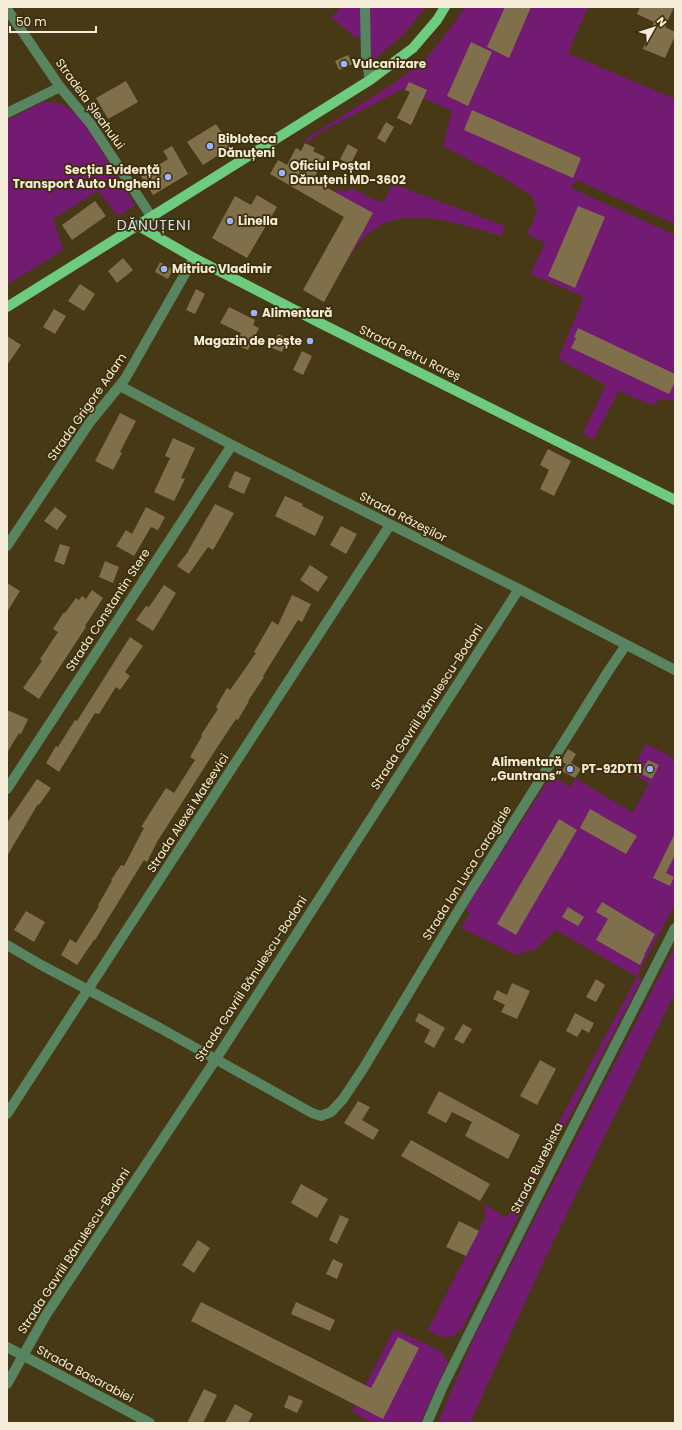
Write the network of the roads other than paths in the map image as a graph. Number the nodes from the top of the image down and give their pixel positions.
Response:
1 (366, 7) edge
2 (445, 7) edge
3 (7, 9) edge
4 (370, 80) junction
5 (60, 87) junction
6 (7, 113) edge
7 (151, 216) junction
8 (137, 225) junction
9 (194, 258) junction
10 (7, 307) edge
11 (120, 386) junction
12 (232, 445) junction
13 (675, 500) edge
14 (390, 525) junction
15 (7, 546) edge
16 (518, 589) junction
17 (626, 645) junction
18 (675, 670) edge
19 (7, 789) edge
20 (675, 928) edge
21 (7, 945) edge
22 (88, 990) junction
23 (216, 1059) junction
24 (7, 1114) edge
25 (7, 1347) edge
26 (23, 1356) junction
27 (7, 1384) edge
28 (150, 1423) edge
29 (428, 1423) edge

1 - 4 street
2 - 4 main road
3 - 5 street, Stradela Șleahului
4 - 7 main road
5 - 6 street
5 - 7 street, Stradela Șleahului
7 - 8 main road
8 - 9 main road, Strada Petru Rareș
8 - 10 main road
9 - 11 street, Strada Grigore Adam
9 - 13 main road, Strada Petru Rareș
11 - 12 street, Strada Răzeşilor
11 - 15 street, Strada Grigore Adam
12 - 14 street, Strada Răzeşilor
12 - 19 street, Strada Constantin Stere
14 - 16 street, Strada Răzeşilor
14 - 22 street, Strada Alexei Mateevici
16 - 17 street, Strada Răzeşilor
16 - 23 street, Strada Gavriil Bănulescu-Bodoni
17 - 18 street, Strada Răzeşilor
17 - 23 street, Strada Ion Luca Caragiale
20 - 29 street, Strada Burebista
21 - 22 street
22 - 23 street
22 - 24 street, Strada Alexei Mateevici
23 - 26 street, Strada Gavriil Bănulescu-Bodoni
25 - 26 street, Strada Basarabiei
26 - 27 street, Strada Gavriil Bănulescu-Bodoni
26 - 28 street, Strada Basarabiei

